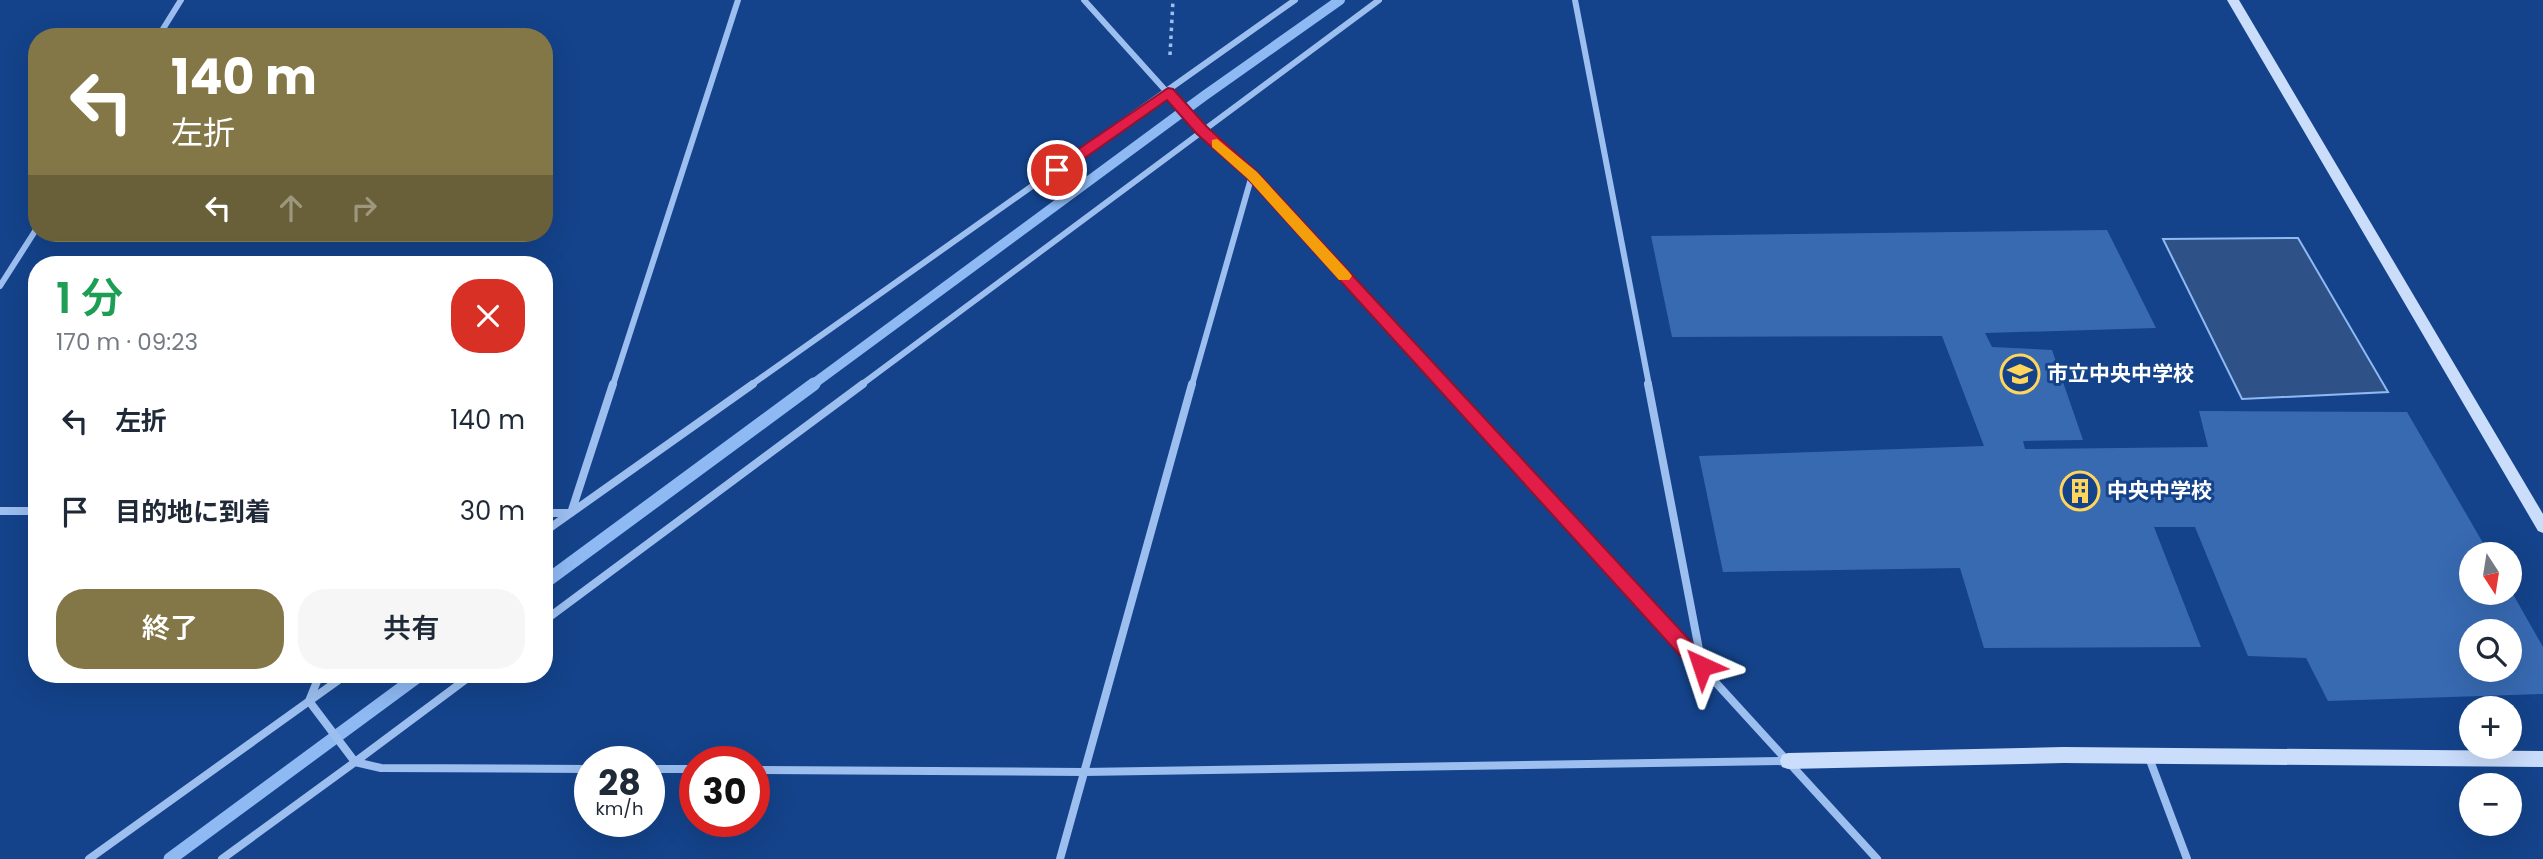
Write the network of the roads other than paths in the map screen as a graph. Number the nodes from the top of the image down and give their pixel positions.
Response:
1 (181, 0) edge
2 (738, 0) edge
3 (1084, 0) edge
4 (1295, 0) edge
5 (1379, 0) edge
6 (1575, 0) edge
7 (2233, 0) edge
8 (164, 28) edge
9 (1168, 92) junction
10 (1202, 131) junction
11 (1252, 176) junction
12 (28, 242) edge
13 (0, 286) edge
14 (0, 511) edge
15 (28, 511) edge
16 (553, 513) edge
17 (571, 513) junction
18 (553, 526) edge
19 (2543, 527) edge
20 (553, 614) edge
21 (1702, 666) junction
22 (316, 683) edge
23 (334, 683) edge
24 (461, 683) edge
25 (309, 701) junction
26 (2148, 755) junction
27 (2543, 759) edge
28 (1788, 761) junction
29 (355, 762) junction
30 (574, 769) edge
31 (770, 770) edge
32 (1084, 772) junction
33 (89, 859) edge
34 (222, 859) edge
35 (1060, 859) edge
36 (1877, 859) edge
37 (2187, 859) edge

1 - 8 street
2 - 17 street
3 - 9 street
4 - 9 street
5 - 10 street
6 - 21 street
7 - 19 street
9 - 10 street
9 - 17 street
10 - 11 street
10 - 20 street
11 - 21 street
11 - 32 street
12 - 13 street
14 - 15 street
16 - 17 street
17 - 18 street
21 - 28 street
22 - 25 street
23 - 25 street
24 - 29 street
25 - 29 street
25 - 33 street
26 - 27 street
26 - 28 street
26 - 37 street
28 - 32 street
28 - 36 street
29 - 30 street
29 - 34 street
31 - 32 street
32 - 35 street

